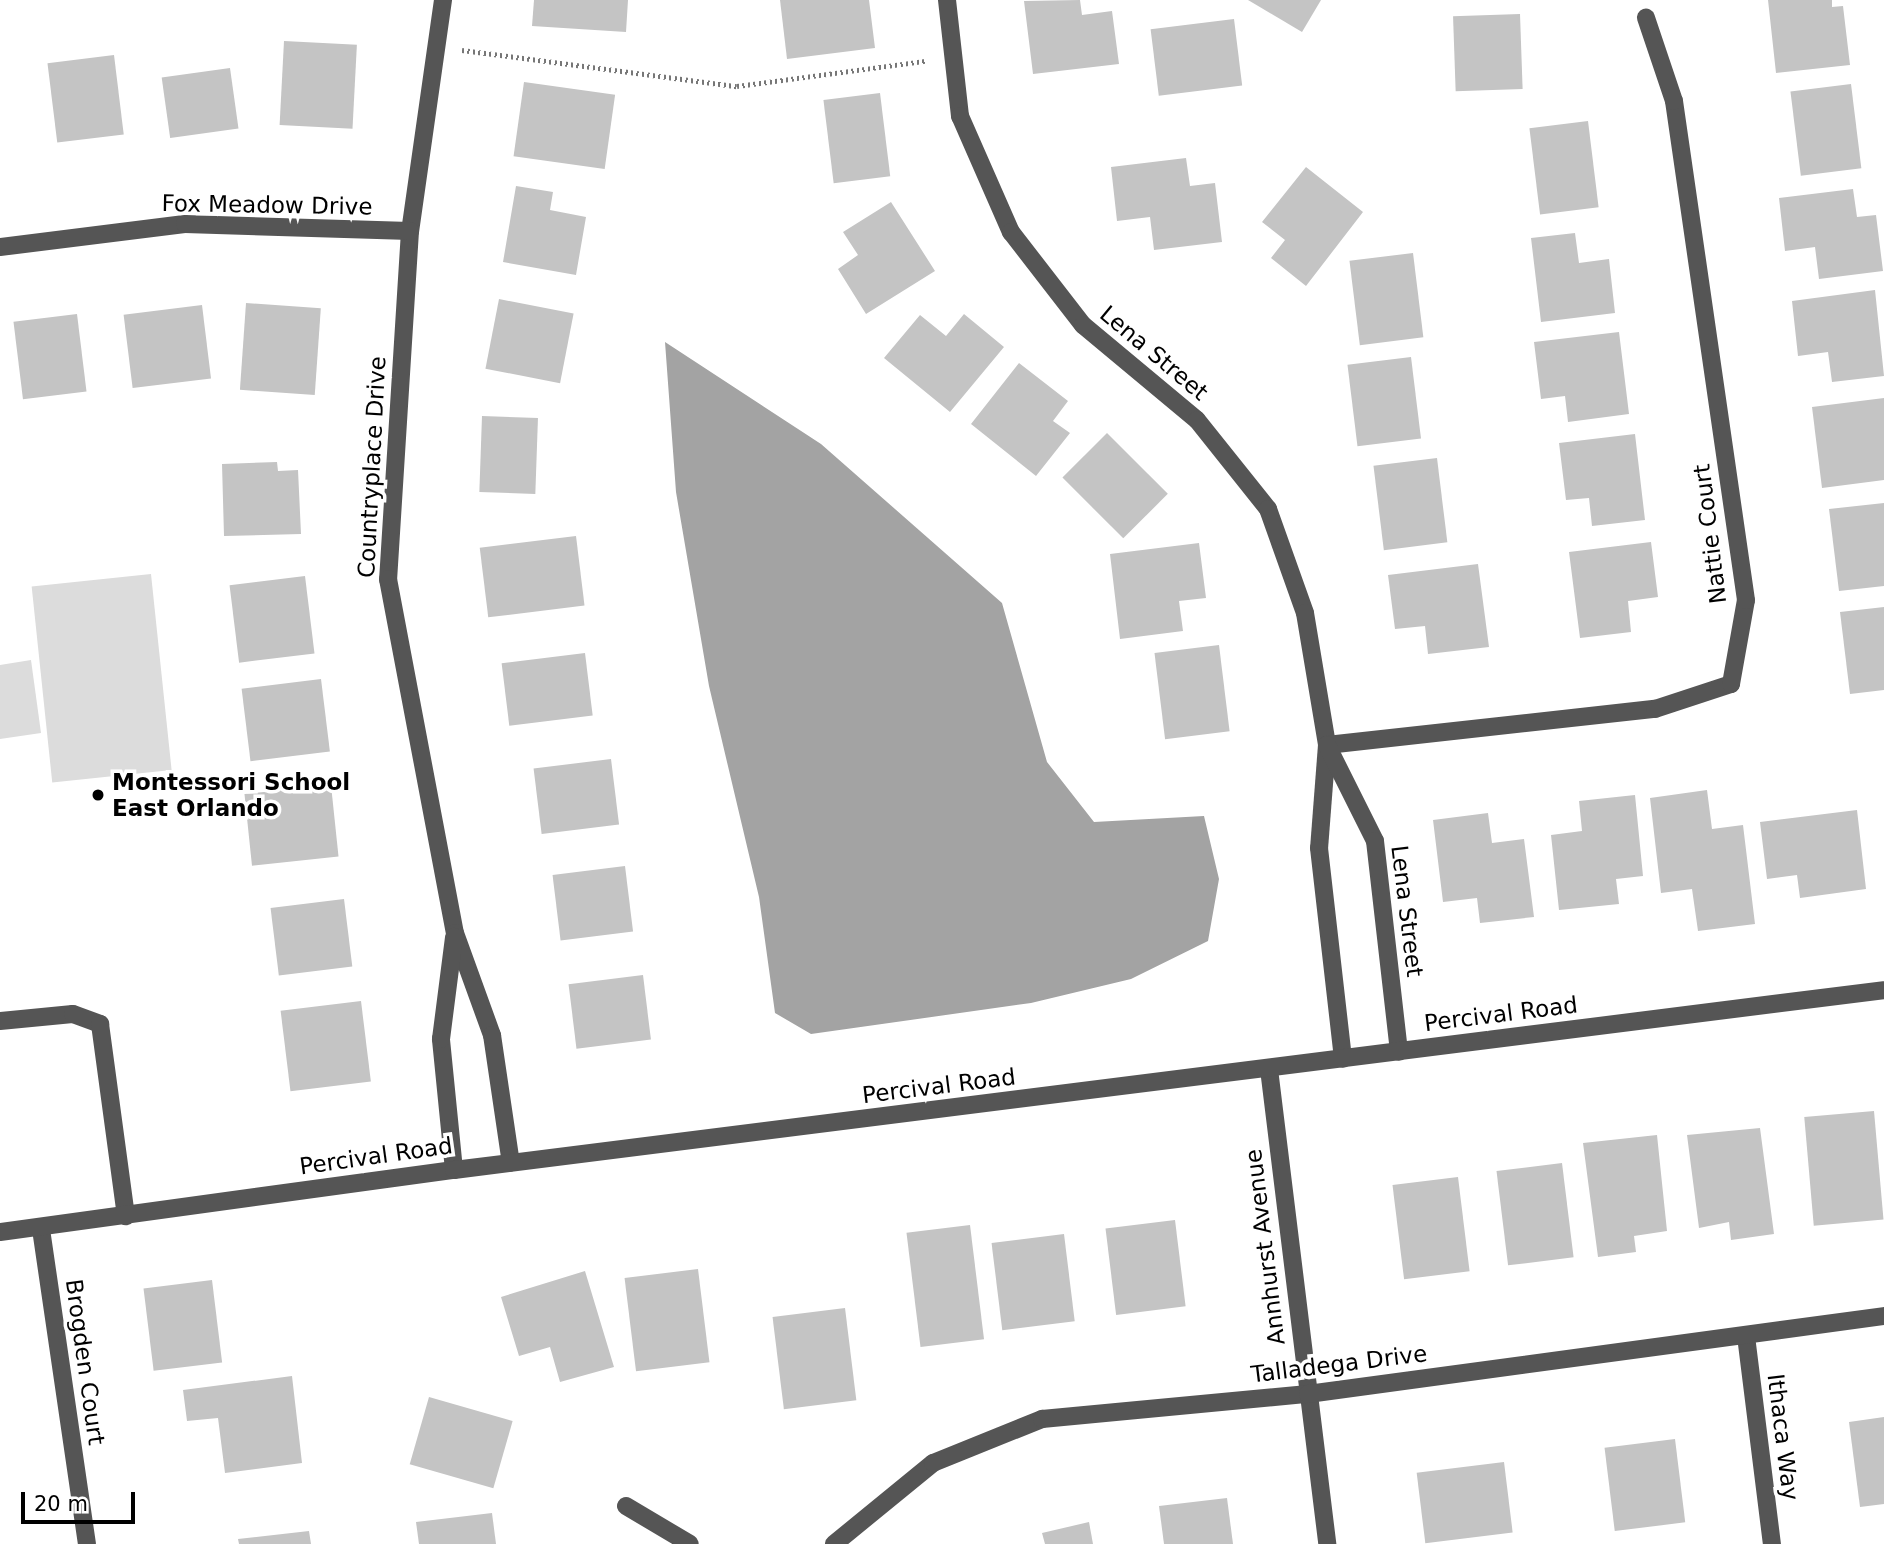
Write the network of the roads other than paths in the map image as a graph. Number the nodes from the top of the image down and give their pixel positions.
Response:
1 (443, 0) edge
2 (947, 0) edge
3 (1646, 18) dead end
4 (410, 231) junction
5 (0, 247) edge
6 (1327, 745) junction
7 (455, 933) junction
8 (1884, 990) edge
9 (0, 1021) edge
10 (1399, 1052) junction
11 (1343, 1059) junction
12 (1269, 1069) junction
13 (511, 1163) junction
14 (454, 1170) junction
15 (126, 1216) junction
16 (41, 1229) junction
17 (0, 1232) edge
18 (1884, 1316) edge
19 (1746, 1336) junction
20 (1308, 1394) junction
21 (626, 1506) dead end
22 (87, 1544) edge
23 (690, 1544) edge
24 (834, 1544) edge
25 (1326, 1544) edge
26 (1772, 1544) edge

1 - 4 street, Countryplace Drive
2 - 6 street, Lena Street
3 - 6 street, Nattie Court
4 - 5 street, Fox Meadow Drive
4 - 7 street, Countryplace Drive
6 - 10 street, Lena Street
6 - 11 street, Lena Street
7 - 13 street, Countryplace Drive
7 - 14 street, Countryplace Drive
8 - 10 street, Percival Road
9 - 15 street
10 - 11 street, Percival Road
11 - 12 street, Percival Road
12 - 13 street, Percival Road
12 - 20 street, Annhurst Avenue
13 - 14 street, Percival Road
14 - 15 street, Percival Road
15 - 16 street, Percival Road
16 - 17 street, Percival Road
16 - 22 street, Brogden Court
18 - 19 street, Talladega Drive
19 - 20 street, Talladega Drive
19 - 26 street, Ithaca Way
20 - 24 street, Talladega Drive
20 - 25 street, Annhurst Avenue
21 - 23 street

